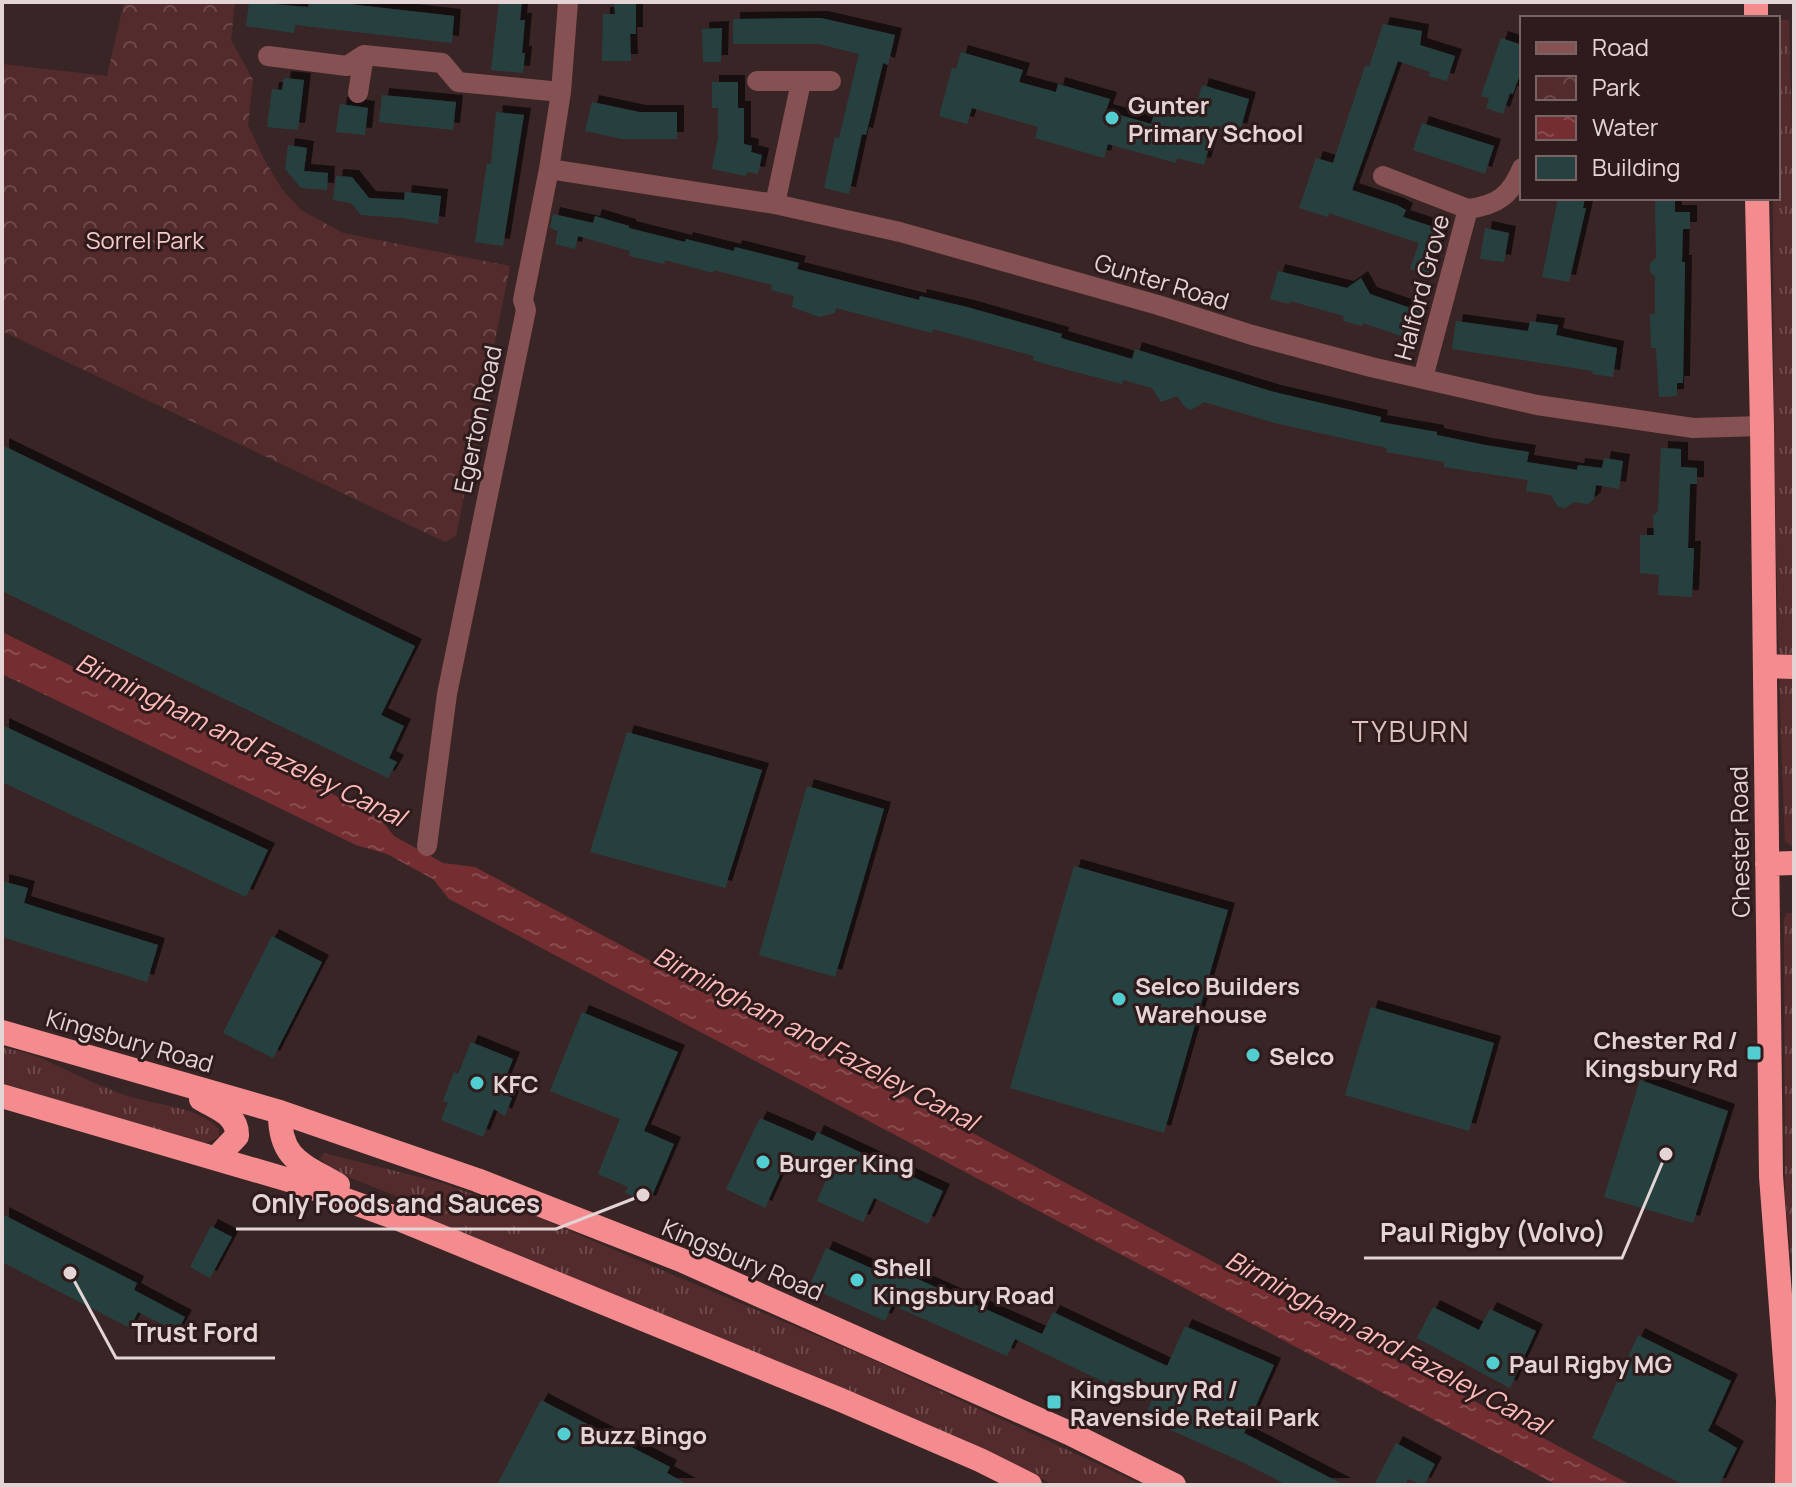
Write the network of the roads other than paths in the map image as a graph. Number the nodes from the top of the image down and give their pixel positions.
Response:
1 (568, 2) edge
2 (364, 55) junction
3 (268, 56) dead end
4 (757, 81) dead end
5 (831, 81) dead end
6 (801, 82) junction
7 (561, 92) junction
8 (358, 93) dead end
9 (549, 169) junction
10 (1520, 173) edge
11 (1383, 176) dead end
12 (1757, 200) edge
13 (775, 204) junction
14 (1468, 209) junction
15 (1423, 378) junction
16 (1762, 426) junction
17 (1765, 666) junction
18 (1794, 667) edge
19 (427, 846) dead end
20 (1794, 863) edge
21 (1767, 864) junction
22 (2, 1032) edge
23 (168, 1080) junction
24 (2, 1096) edge
25 (280, 1112) junction
26 (216, 1158) junction
27 (396, 1218) junction
28 (1030, 1485) edge
29 (1174, 1485) edge
30 (1787, 1485) edge

1 - 7 street, Egerton Road
2 - 3 street
2 - 7 street
2 - 8 street
4 - 6 street
5 - 6 street
6 - 13 street
7 - 9 street, Egerton Road
9 - 13 street, Gunter Road
9 - 19 street, Egerton Road
10 - 14 street, Halford Grove
11 - 14 street, Halford Grove
12 - 16 highway, Chester Road
13 - 15 street, Gunter Road
14 - 15 street, Halford Grove
15 - 16 street, Gunter Road
16 - 17 highway, Chester Road
17 - 18 highway
17 - 21 highway, Chester Road
20 - 21 highway
21 - 30 highway, Chester Road
22 - 23 highway, Kingsbury Road
23 - 25 highway, Kingsbury Road
23 - 26 highway
24 - 26 highway
25 - 27 highway
25 - 29 highway, Kingsbury Road
26 - 27 highway
27 - 28 highway

